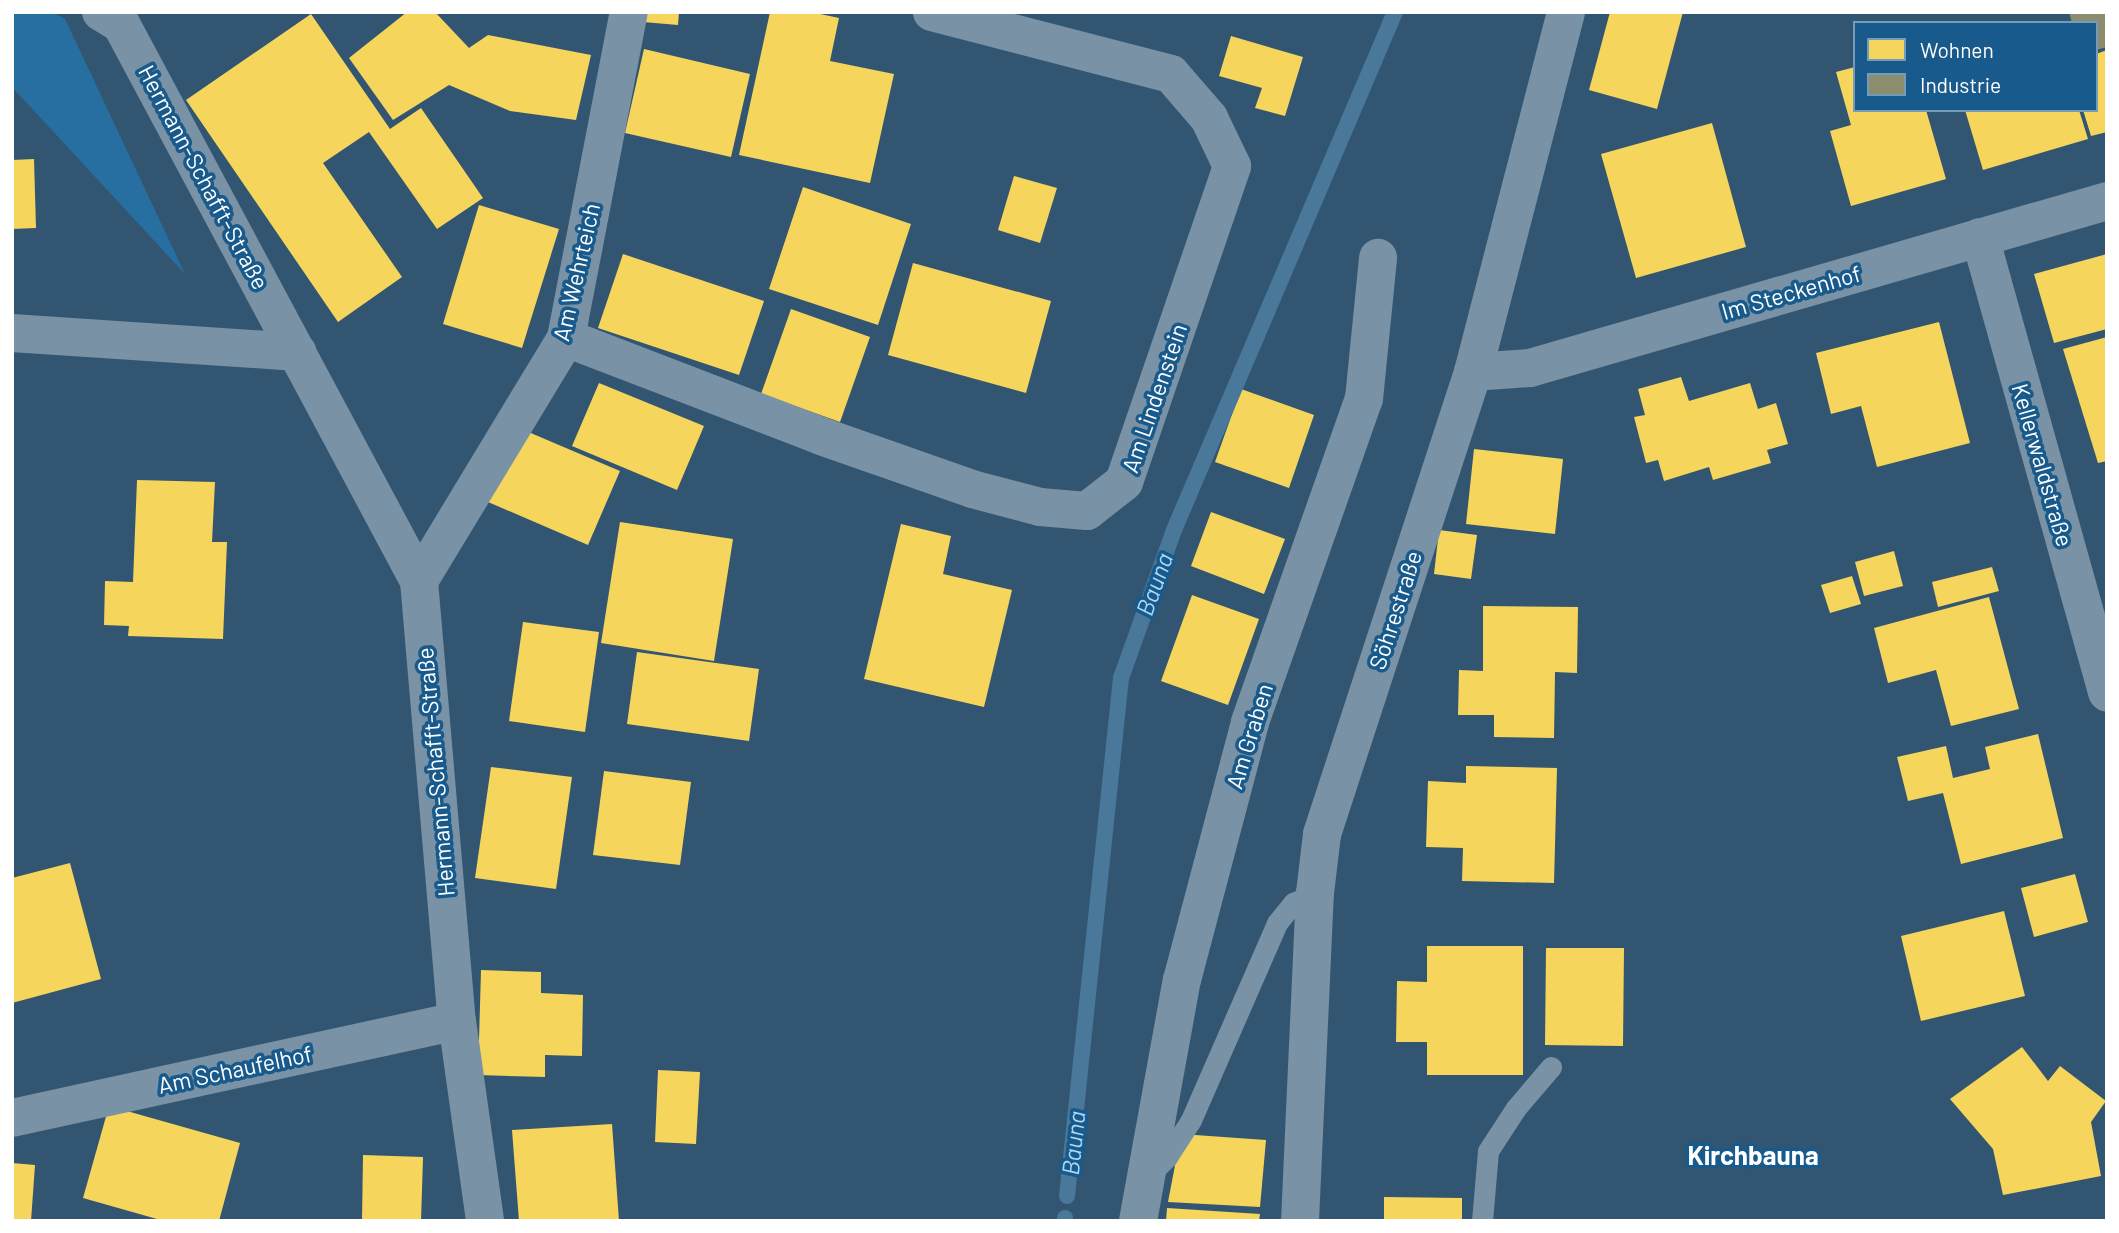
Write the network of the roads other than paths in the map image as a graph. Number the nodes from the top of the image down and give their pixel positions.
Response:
1 (101, 12) edge
2 (629, 12) edge
3 (932, 12) edge
4 (1566, 12) edge
5 (2107, 201) edge
6 (1980, 237) junction
7 (1378, 258) dead end
8 (12, 334) edge
9 (566, 338) junction
10 (297, 352) junction
11 (1473, 372) junction
12 (419, 581) junction
13 (2107, 693) edge
14 (1315, 893) junction
15 (457, 1020) junction
16 (1550, 1068) dead end
17 (12, 1118) edge
18 (1144, 1179) junction
19 (485, 1221) edge
20 (1138, 1221) edge
21 (1300, 1221) edge
22 (1482, 1221) edge

1 - 10 street, Hermann-Schafft-Straße
2 - 9 street, Am Wehrteich
3 - 9 street, Am Lindenstein
4 - 11 street, Söhrestraße
5 - 6 street, Im Steckenhof
6 - 11 street, Im Steckenhof
6 - 13 street, Kellerwaldstraße
7 - 18 street, Am Graben
8 - 10 street
9 - 12 street, Am Wehrteich
10 - 12 street, Hermann-Schafft-Straße
11 - 14 street, Söhrestraße
12 - 15 street, Hermann-Schafft-Straße
14 - 18 lane
14 - 21 street, Söhrestraße
15 - 17 street, Am Schaufelhof
15 - 19 street, Hermann-Schafft-Straße
16 - 22 lane
18 - 20 street, Am Graben

